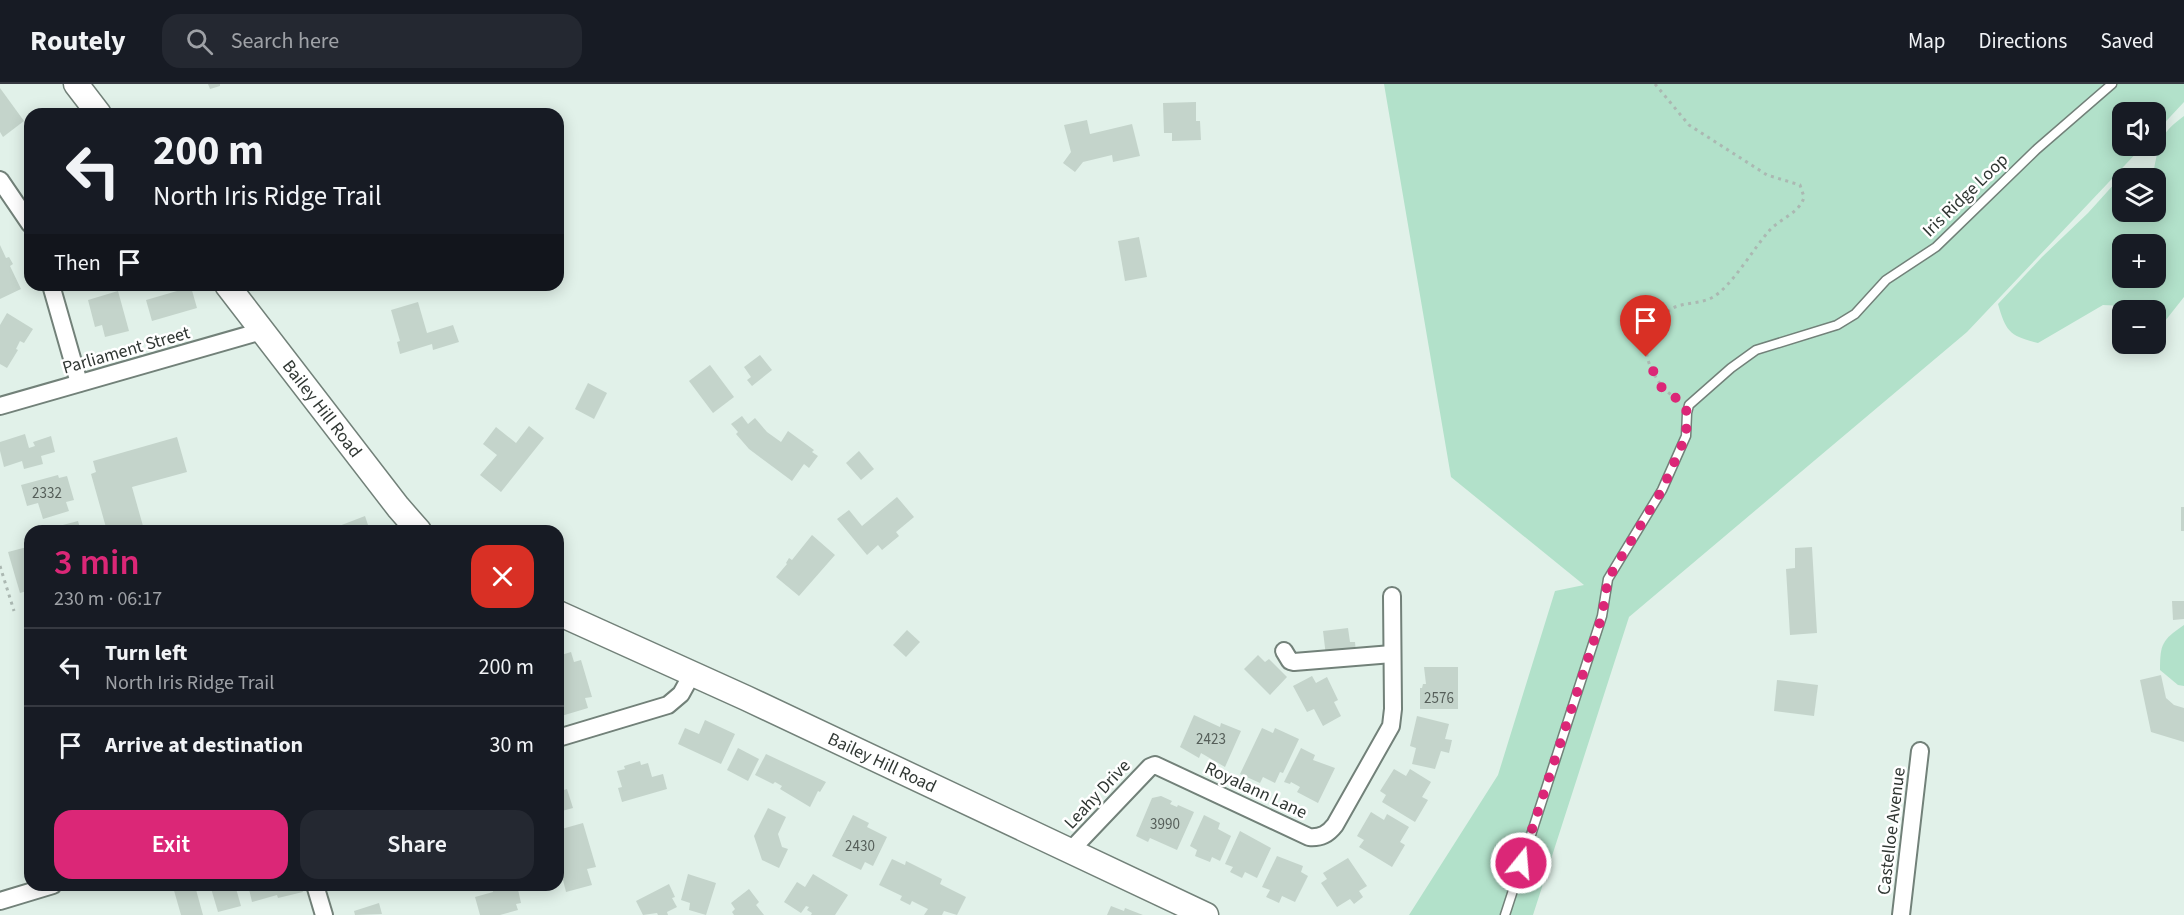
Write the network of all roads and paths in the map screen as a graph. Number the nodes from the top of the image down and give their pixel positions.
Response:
1 (76, 84) edge
2 (1654, 84) edge
3 (2112, 84) edge
4 (94, 108) edge
5 (0, 180) edge
6 (24, 215) edge
7 (53, 291) edge
8 (232, 291) edge
9 (262, 331) junction
10 (79, 383) junction
11 (0, 406) edge
12 (1687, 413) junction
13 (414, 525) edge
14 (0, 566) edge
15 (1392, 596) dead end
16 (14, 611) dead end
17 (564, 616) edge
18 (1284, 651) dead end
19 (1392, 654) junction
20 (692, 674) junction
21 (564, 736) edge
22 (1920, 750) dead end
23 (1152, 765) joint
24 (1071, 850) junction
25 (32, 891) edge
26 (317, 891) edge
27 (0, 900) edge
28 (324, 915) edge
29 (1206, 915) edge
30 (1505, 915) edge
31 (1901, 915) edge

1 - 4 main road
2 - 12 path
3 - 12 lane, Iris Ridge Loop
5 - 6 street
7 - 10 street
8 - 9 main road, Bailey Hill Road
9 - 10 street, Parliament Street
9 - 13 main road, Bailey Hill Road
10 - 11 street, Parliament Street
12 - 30 lane
14 - 16 path
15 - 19 street, Royalann Lane
17 - 20 main road, Bailey Hill Road
18 - 19 street
19 - 23 street, Royalann Lane
20 - 21 street
20 - 24 main road, Bailey Hill Road
22 - 31 street, Castelloe Avenue
23 - 24 street, Leahy Drive
24 - 29 main road, Bailey Hill Road
25 - 27 street
26 - 28 street

